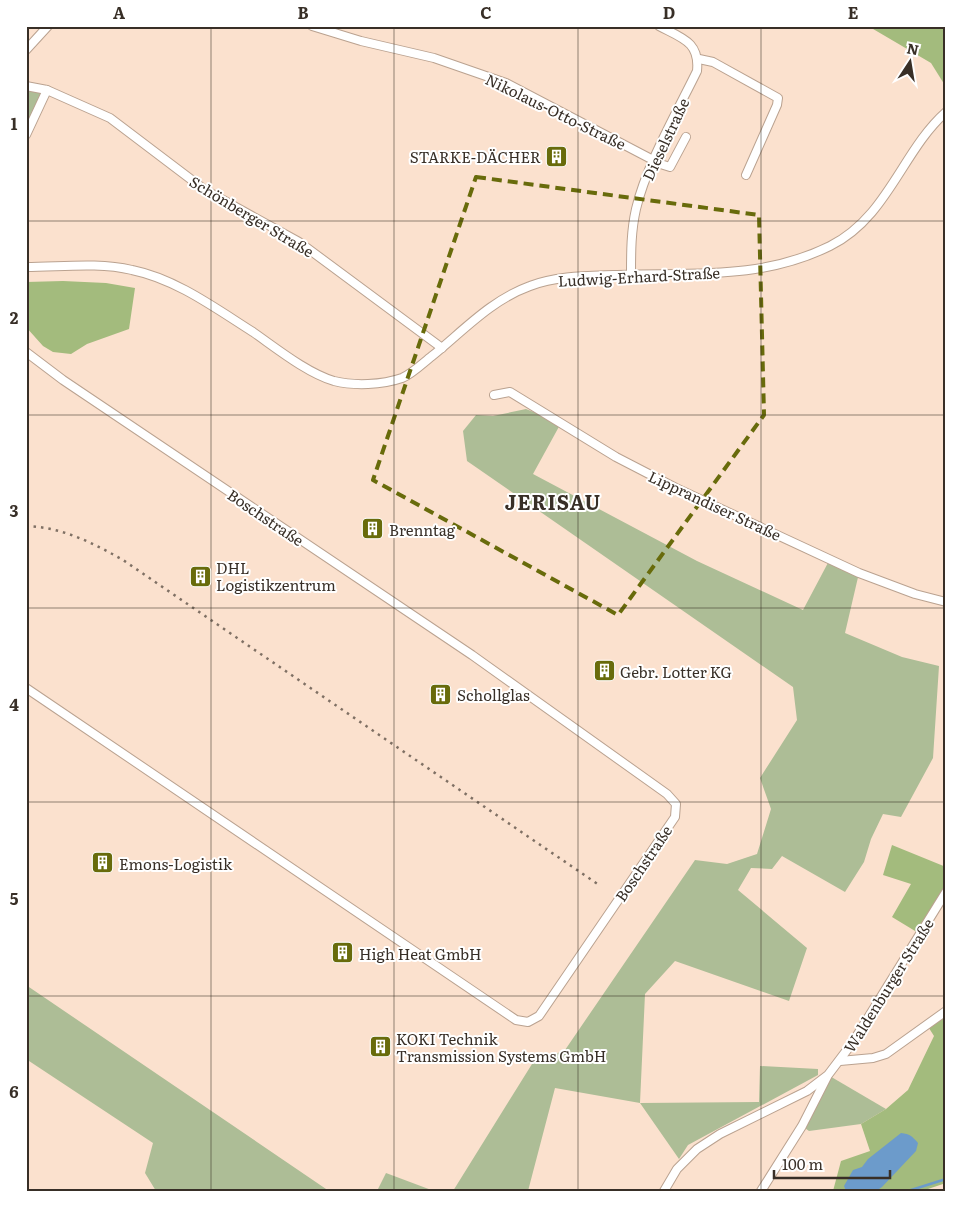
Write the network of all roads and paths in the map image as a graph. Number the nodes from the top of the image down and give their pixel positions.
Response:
1 (48, 26) edge
2 (312, 26) edge
3 (659, 26) edge
4 (26, 50) edge
5 (698, 59) junction
6 (26, 86) edge
7 (47, 90) junction
8 (946, 112) edge
9 (26, 135) edge
10 (686, 137) dead end
11 (654, 161) junction
12 (746, 175) dead end
13 (26, 268) edge
14 (631, 274) junction
15 (442, 348) junction
16 (26, 352) edge
17 (494, 395) dead end
18 (946, 602) edge
19 (26, 688) edge
20 (946, 892) edge
21 (946, 1011) edge
22 (840, 1061) junction
23 (828, 1075) junction
24 (664, 1191) edge
25 (761, 1191) edge

1 - 4 street
2 - 11 street, Nikolaus-Otto-Straße
3 - 5 street
5 - 11 street, Dieselstraße
5 - 12 street
6 - 7 street, Schönberger Straße
7 - 9 street
7 - 15 street, Schönberger Straße
8 - 14 street, Ludwig-Erhard-Straße
10 - 11 street
11 - 14 street, Dieselstraße
13 - 15 street, Ludwig-Erhard-Straße
14 - 15 street, Ludwig-Erhard-Straße
16 - 19 street, Boschstraße
17 - 18 street, Lipprandiser Straße
20 - 22 street, Waldenburger Straße
21 - 22 street
22 - 23 street, Waldenburger Straße
23 - 24 street, Waldenburger Straße
23 - 25 street, Waldenburger Straße

